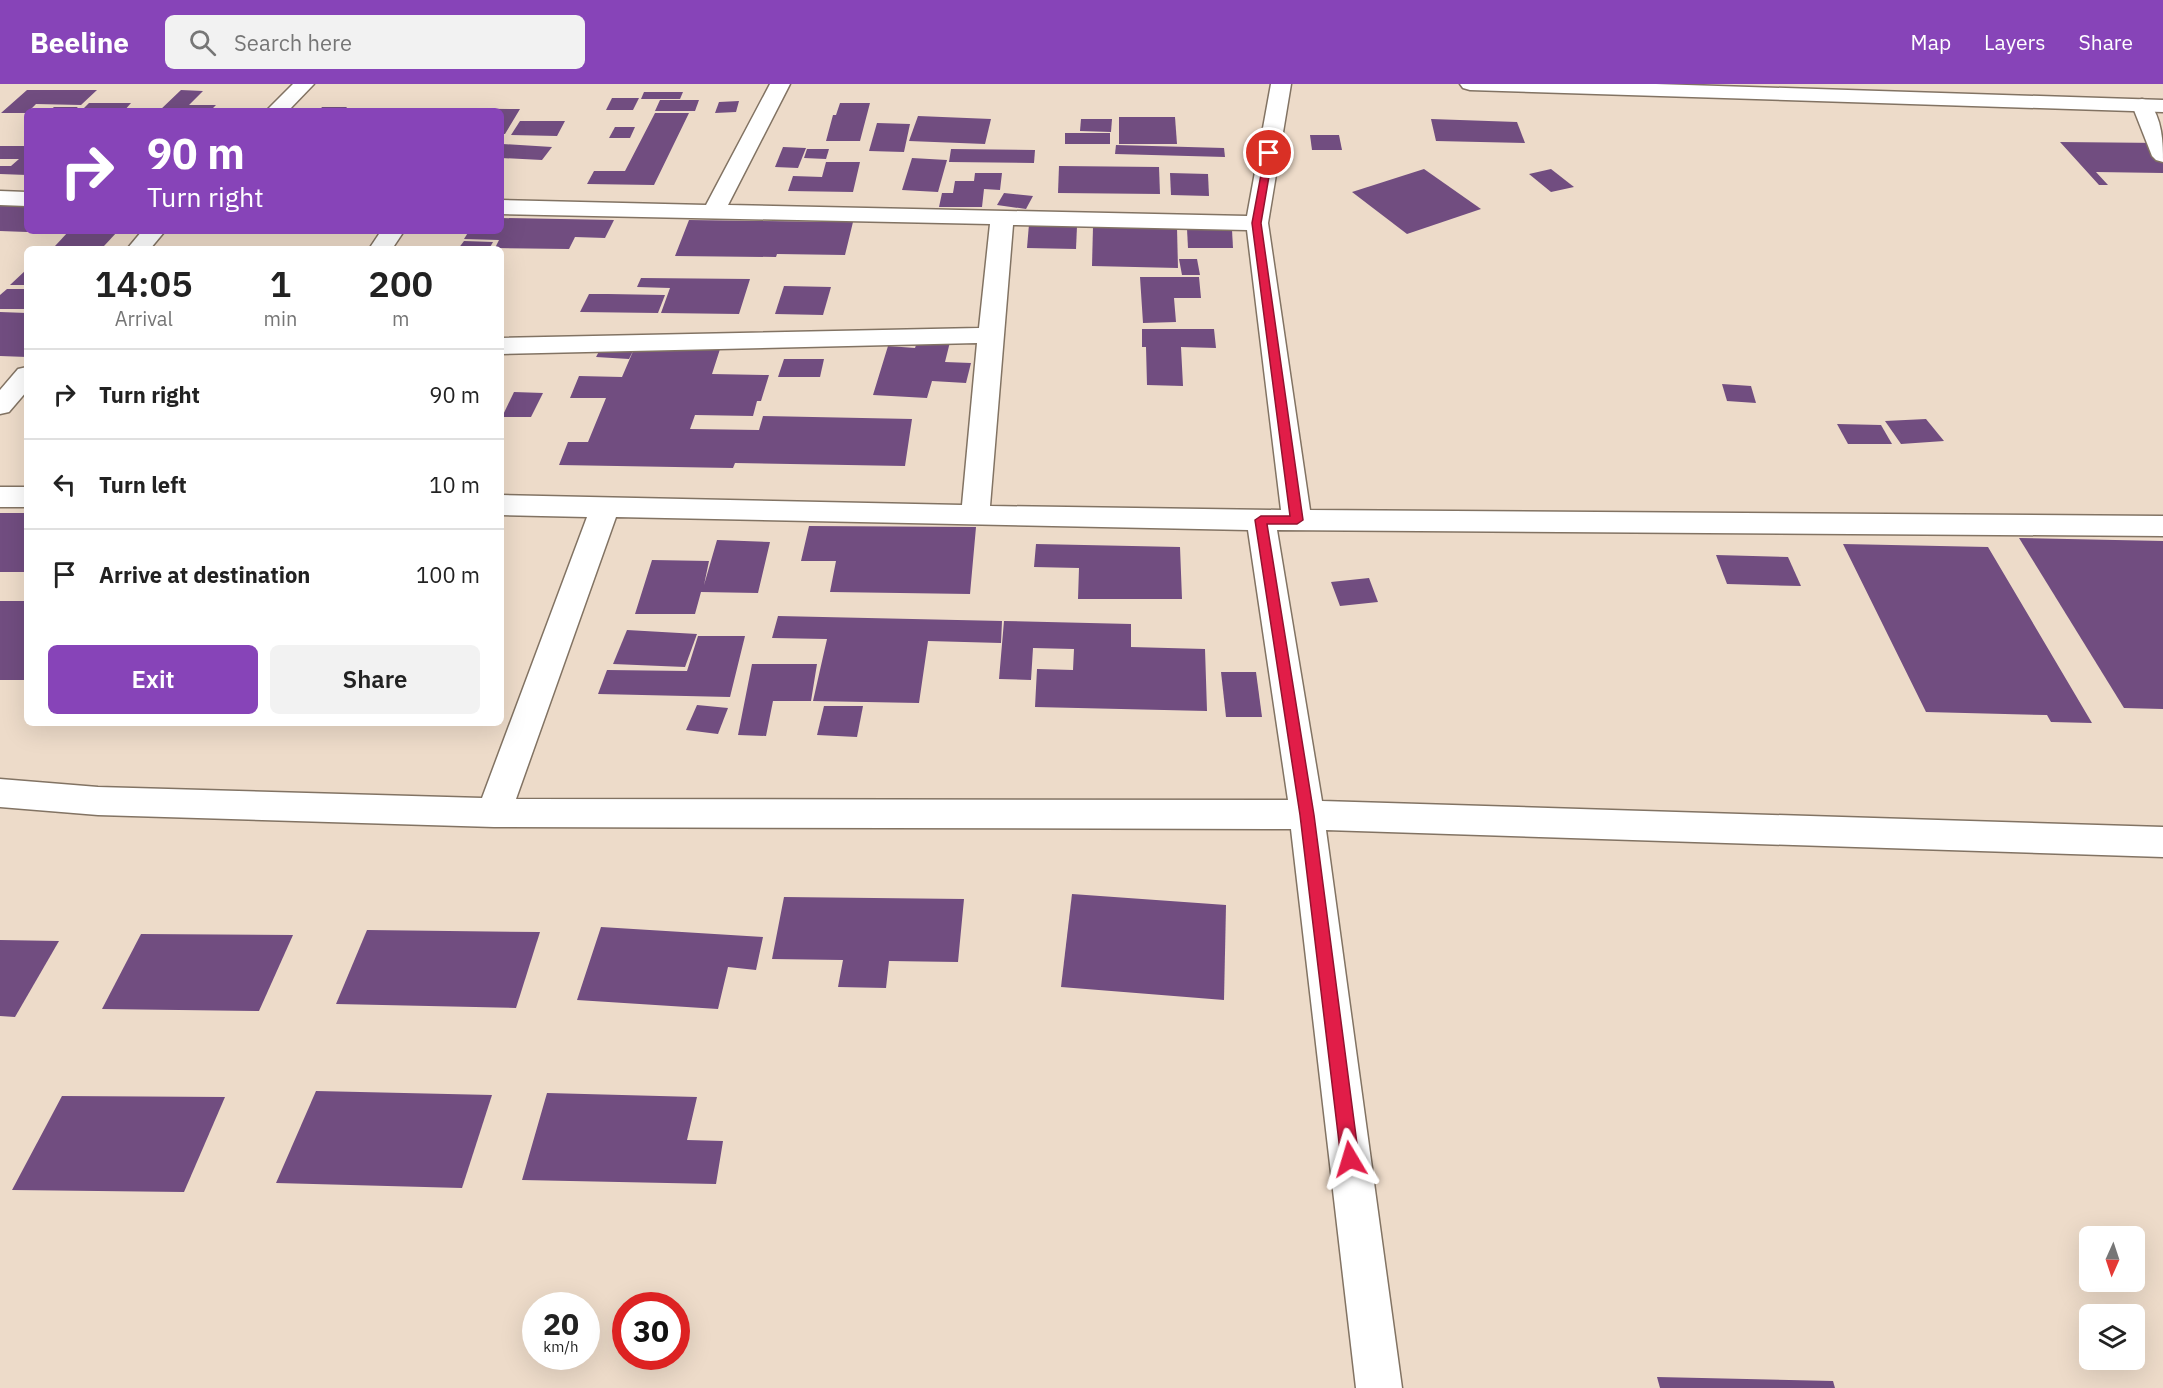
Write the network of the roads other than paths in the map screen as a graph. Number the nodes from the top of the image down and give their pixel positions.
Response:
1 (304, 84) edge
2 (780, 84) edge
3 (1281, 84) edge
4 (1470, 84) edge
5 (2118, 84) edge
6 (2153, 106) edge
7 (279, 108) edge
8 (2163, 156) edge
9 (0, 198) edge
10 (24, 199) edge
11 (504, 207) edge
12 (713, 212) junction
13 (1002, 219) junction
14 (1257, 223) junction
15 (151, 234) edge
16 (141, 246) edge
17 (990, 335) junction
18 (504, 346) edge
19 (24, 378) edge
20 (0, 406) edge
21 (0, 497) edge
22 (24, 497) edge
23 (504, 505) edge
24 (605, 507) junction
25 (975, 515) junction
26 (1279, 520) junction
27 (2163, 526) edge
28 (0, 793) edge
29 (494, 813) junction
30 (1307, 815) junction
31 (2163, 842) edge
32 (1379, 1388) edge

1 - 7 street
2 - 12 street
3 - 14 street
4 - 6 street
5 - 6 street
6 - 8 street
9 - 10 street
11 - 12 street
12 - 13 street
13 - 14 street
13 - 17 street
14 - 26 street
15 - 16 street
17 - 18 street
17 - 25 street
19 - 20 street
21 - 22 street
23 - 24 street
24 - 25 street
24 - 29 street
25 - 26 street
26 - 27 street
26 - 30 street
28 - 29 street
29 - 30 street
30 - 31 street
30 - 32 street

